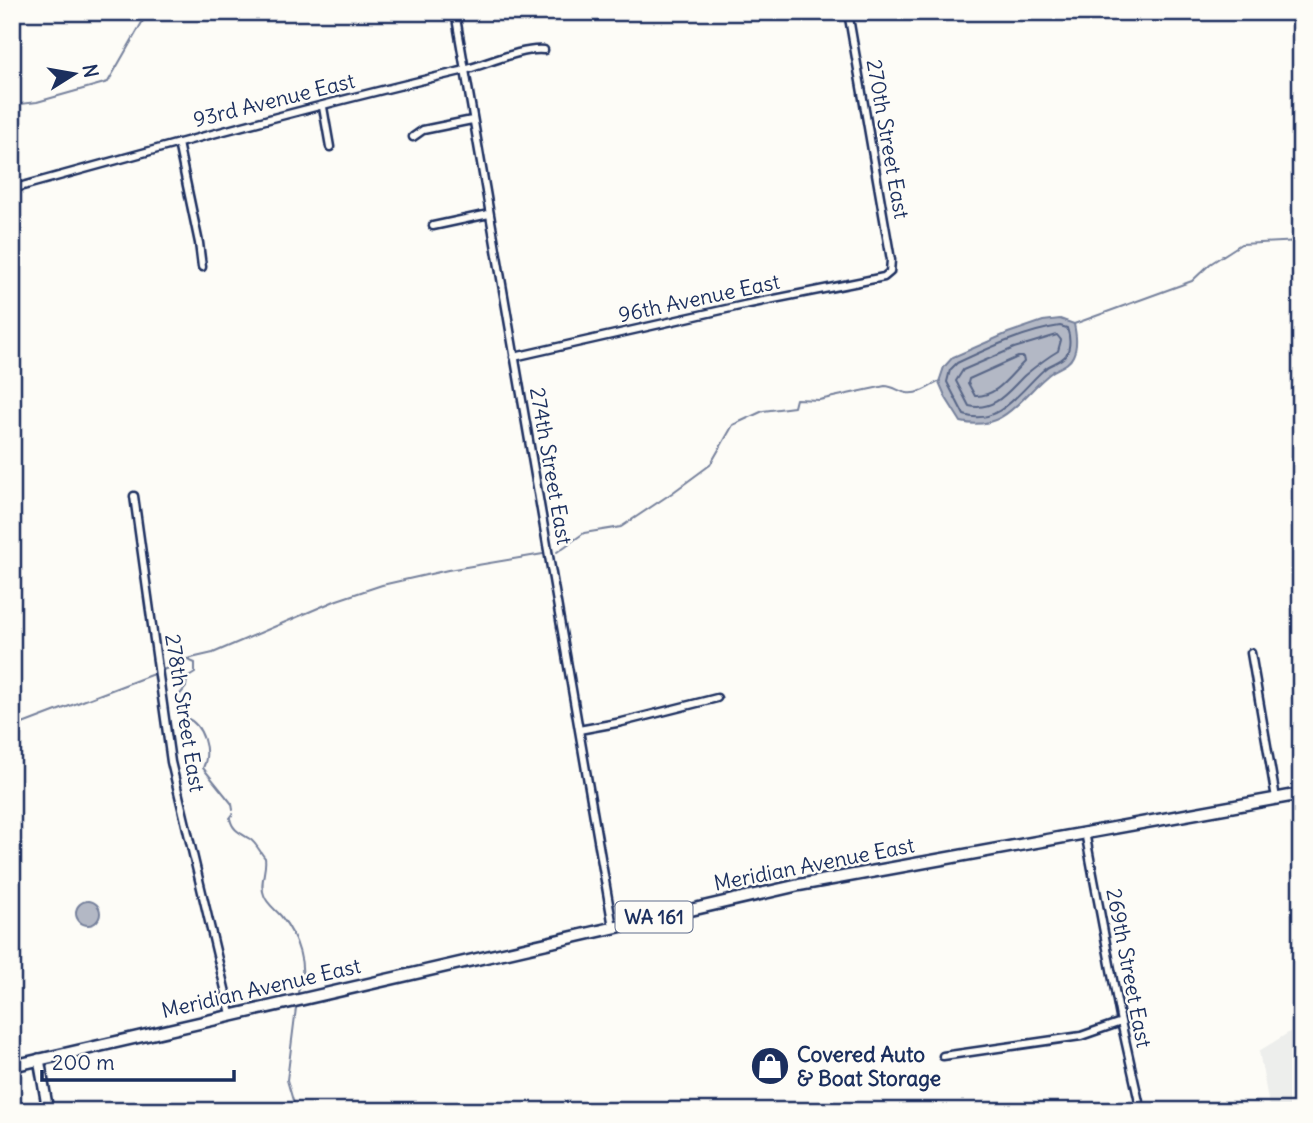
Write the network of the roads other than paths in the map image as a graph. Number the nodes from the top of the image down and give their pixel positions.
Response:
1 (455, 12) edge
2 (848, 12) edge
3 (544, 50) dead end
4 (464, 71) junction
5 (323, 107) junction
6 (472, 120) junction
7 (413, 137) dead end
8 (178, 143) junction
9 (330, 147) dead end
10 (12, 189) edge
11 (489, 214) junction
12 (433, 226) dead end
13 (202, 267) dead end
14 (890, 272) joint
15 (514, 357) junction
16 (134, 496) dead end
17 (1251, 653) dead end
18 (717, 698) dead end
19 (579, 730) junction
20 (1301, 794) edge
21 (1276, 798) junction
22 (1085, 832) junction
23 (614, 927) junction
24 (230, 1014) junction
25 (1121, 1022) junction
26 (943, 1056) dead end
27 (39, 1059) junction
28 (12, 1066) edge
29 (48, 1111) edge
30 (1141, 1111) edge

1 - 4 street, 274th Street East
2 - 14 street, 270th Street East
3 - 4 street, 93rd Avenue East
4 - 5 street, 93rd Avenue East
4 - 6 street, 274th Street East
5 - 8 street, 93rd Avenue East
5 - 9 street
6 - 7 street
6 - 11 street, 274th Street East
8 - 10 street, 93rd Avenue East
8 - 13 street
11 - 12 street
11 - 15 street, 274th Street East
14 - 15 street, 96th Avenue East
15 - 19 street, 274th Street East
16 - 24 street, 278th Street East
17 - 21 street
18 - 19 street
19 - 23 street, 274th Street East
20 - 21 main road, Meridian Avenue East / WA 161
21 - 22 main road, Meridian Avenue East / WA 161
22 - 23 main road, Meridian Avenue East / WA 161
22 - 25 street, 269th Street East
23 - 24 main road, Meridian Avenue East / WA 161
24 - 27 main road, Meridian Avenue East / WA 161
25 - 26 street
25 - 30 street, 269th Street East
27 - 28 main road, Meridian Avenue East / WA 161
27 - 29 street

